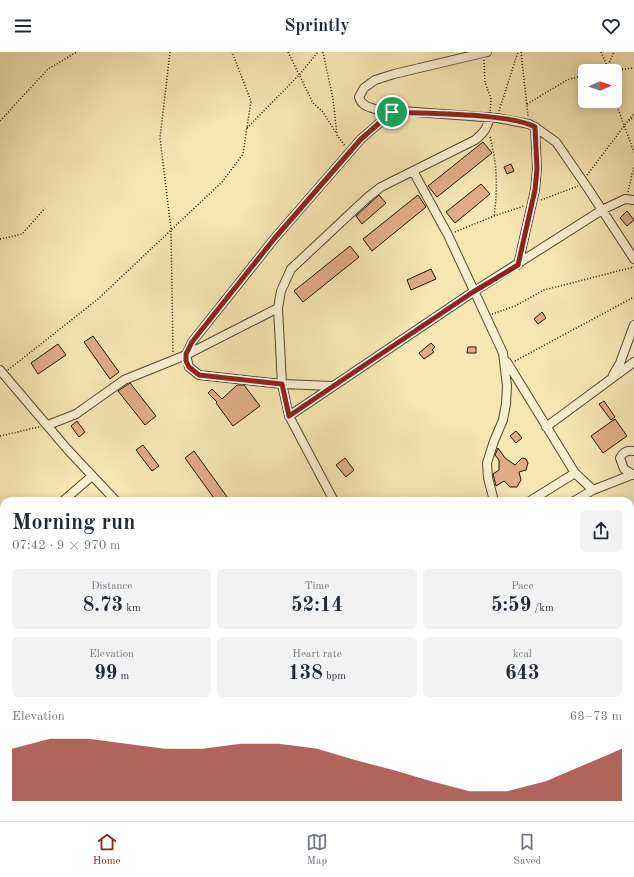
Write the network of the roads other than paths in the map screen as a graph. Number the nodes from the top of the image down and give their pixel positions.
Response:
1 (484, 53) edge
2 (392, 112) junction
3 (493, 118) junction
4 (532, 125) junction
5 (413, 171) junction
6 (634, 195) edge
7 (630, 199) edge
8 (602, 210) junction
9 (634, 259) edge
10 (518, 265) junction
11 (473, 292) junction
12 (278, 308) junction
13 (634, 325) edge
14 (186, 354) junction
15 (503, 354) junction
16 (634, 362) edge
17 (2, 372) edge
18 (610, 380) junction
19 (282, 384) junction
20 (333, 386) junction
21 (289, 416) junction
22 (48, 426) junction
23 (546, 427) junction
24 (634, 451) edge
25 (575, 473) junction
26 (634, 474) edge
27 (92, 476) junction
28 (593, 490) junction
29 (68, 497) edge
30 (112, 497) edge
31 (332, 497) edge
32 (493, 497) edge
33 (536, 497) edge
34 (581, 497) edge

1 - 2 street
2 - 3 street
2 - 14 street
3 - 4 street
3 - 5 street
4 - 8 street
4 - 10 street
5 - 11 street
5 - 12 street
6 - 7 street
7 - 8 street
8 - 9 street
8 - 10 street
10 - 11 street
11 - 15 street
11 - 20 street
12 - 14 street
12 - 19 street
13 - 18 street
14 - 19 street
14 - 22 street
15 - 23 street
15 - 32 street
16 - 18 street
17 - 22 street
18 - 23 street
19 - 20 street
19 - 21 street
20 - 21 street
21 - 31 street
22 - 27 street
23 - 25 street
24 - 26 street
25 - 28 street
25 - 33 street
26 - 28 street
27 - 29 street
27 - 30 street
28 - 34 street

